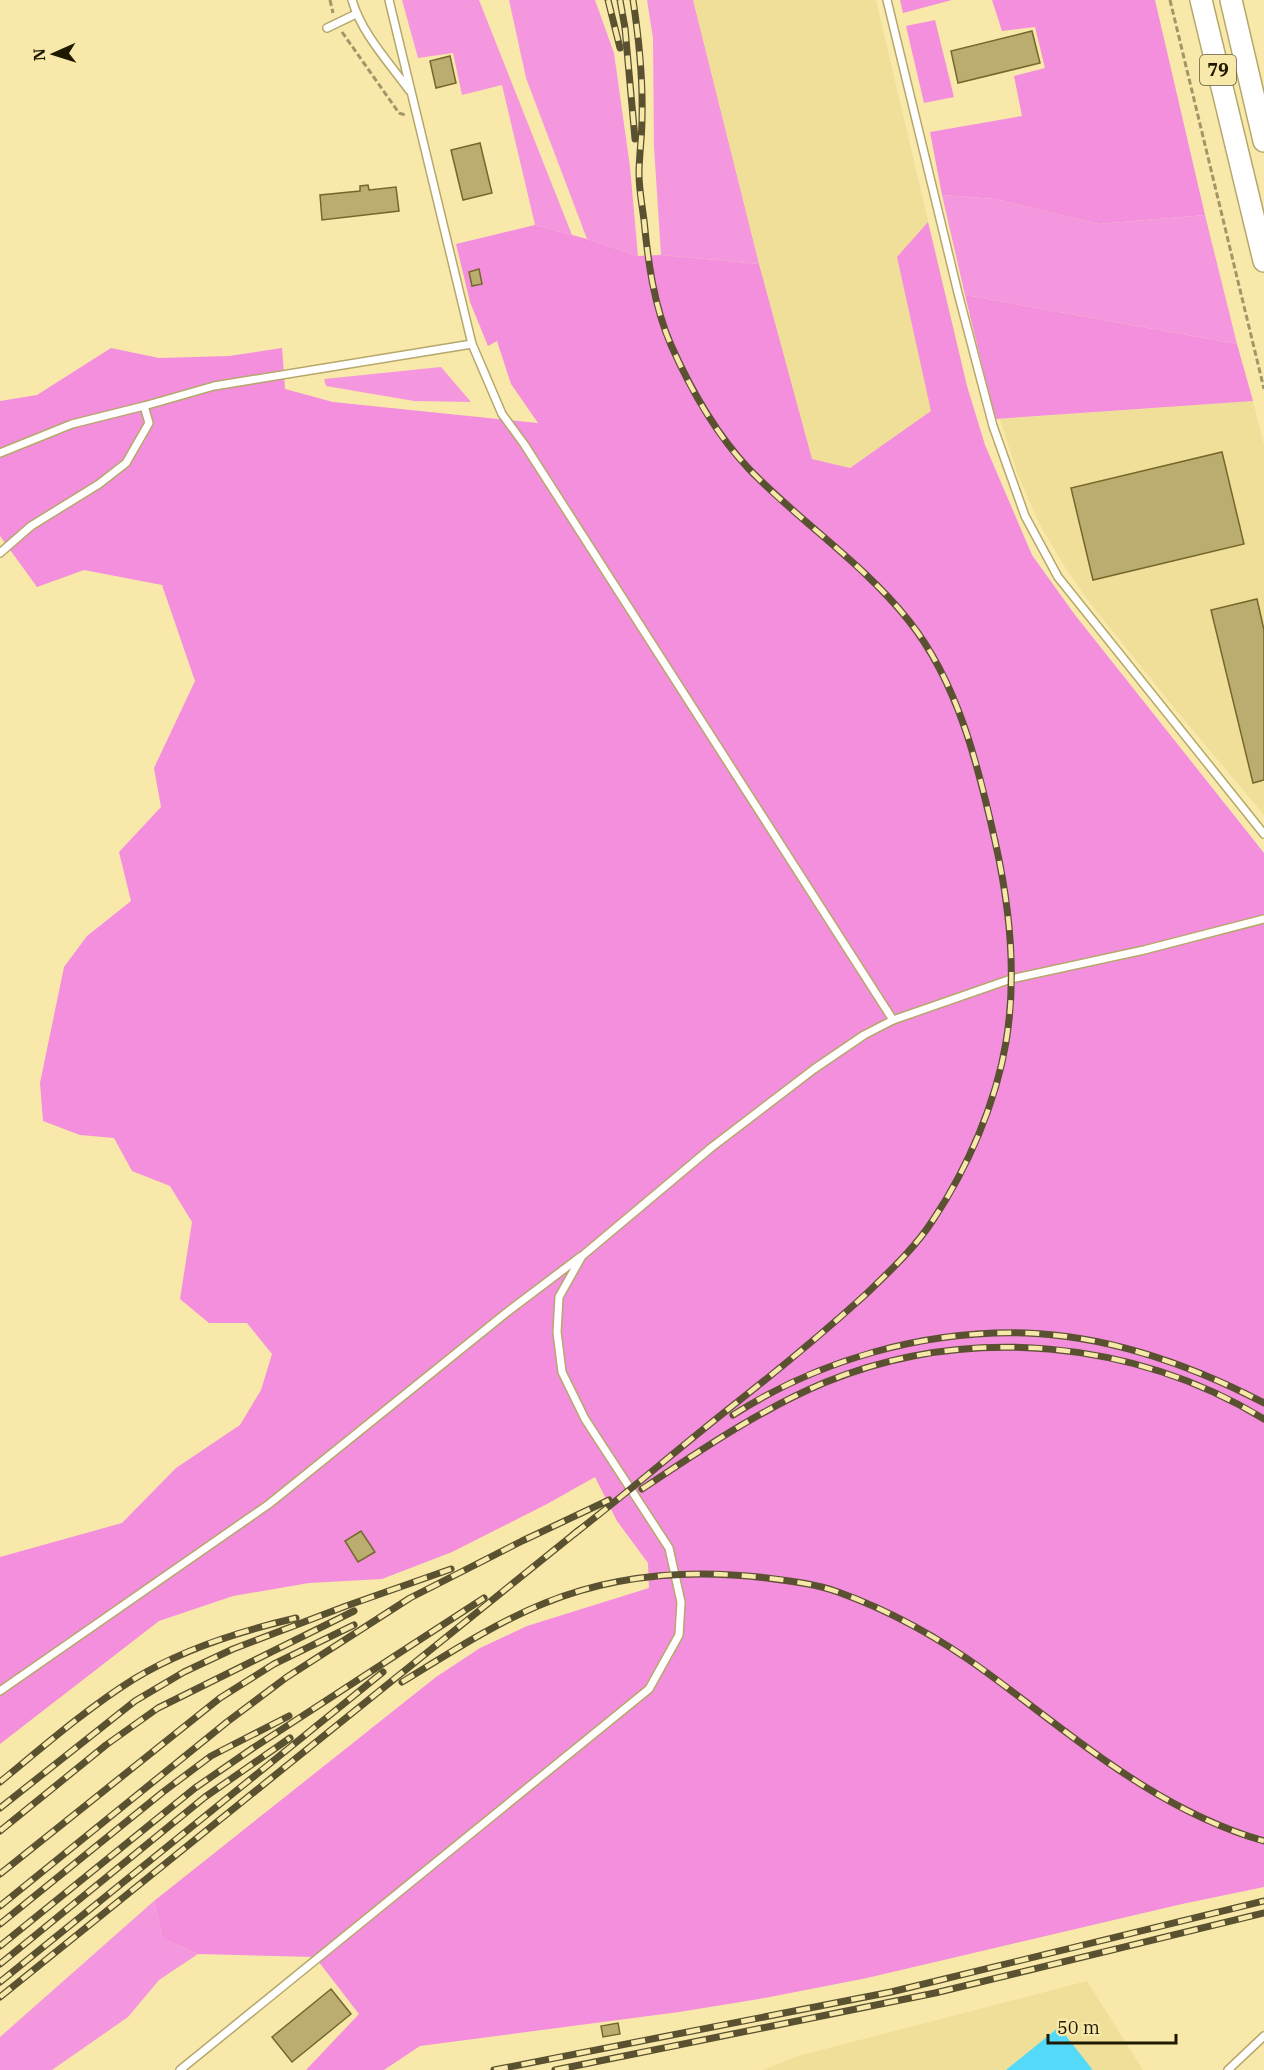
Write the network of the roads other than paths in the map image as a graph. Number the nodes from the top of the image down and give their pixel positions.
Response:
1 (352, 0) edge
2 (389, 0) edge
3 (887, 0) edge
4 (1186, 0) edge
5 (1201, 0) edge
6 (1231, 0) edge
7 (1246, 0) edge
8 (356, 14) junction
9 (327, 28) dead end
10 (410, 92) junction
11 (1263, 136) edge
12 (1234, 140) junction
13 (1264, 261) edge
14 (472, 344) junction
15 (144, 406) junction
16 (0, 453) edge
17 (0, 553) edge
18 (1264, 834) edge
19 (1264, 919) edge
20 (893, 1020) junction
21 (582, 1256) junction
22 (0, 1690) edge
23 (1264, 2036) edge
24 (180, 2070) edge
25 (1228, 2070) edge

1 - 8 lane
2 - 10 lane
3 - 18 lane
4 - 12 main road
5 - 12 main road, 79
6 - 11 main road, 79
7 - 11 main road
8 - 9 lane
8 - 10 lane
10 - 14 lane
12 - 13 main road, 79
14 - 15 lane
14 - 20 lane
15 - 16 lane
15 - 17 lane
19 - 20 lane
20 - 21 lane
21 - 22 lane
21 - 24 lane
23 - 25 lane

